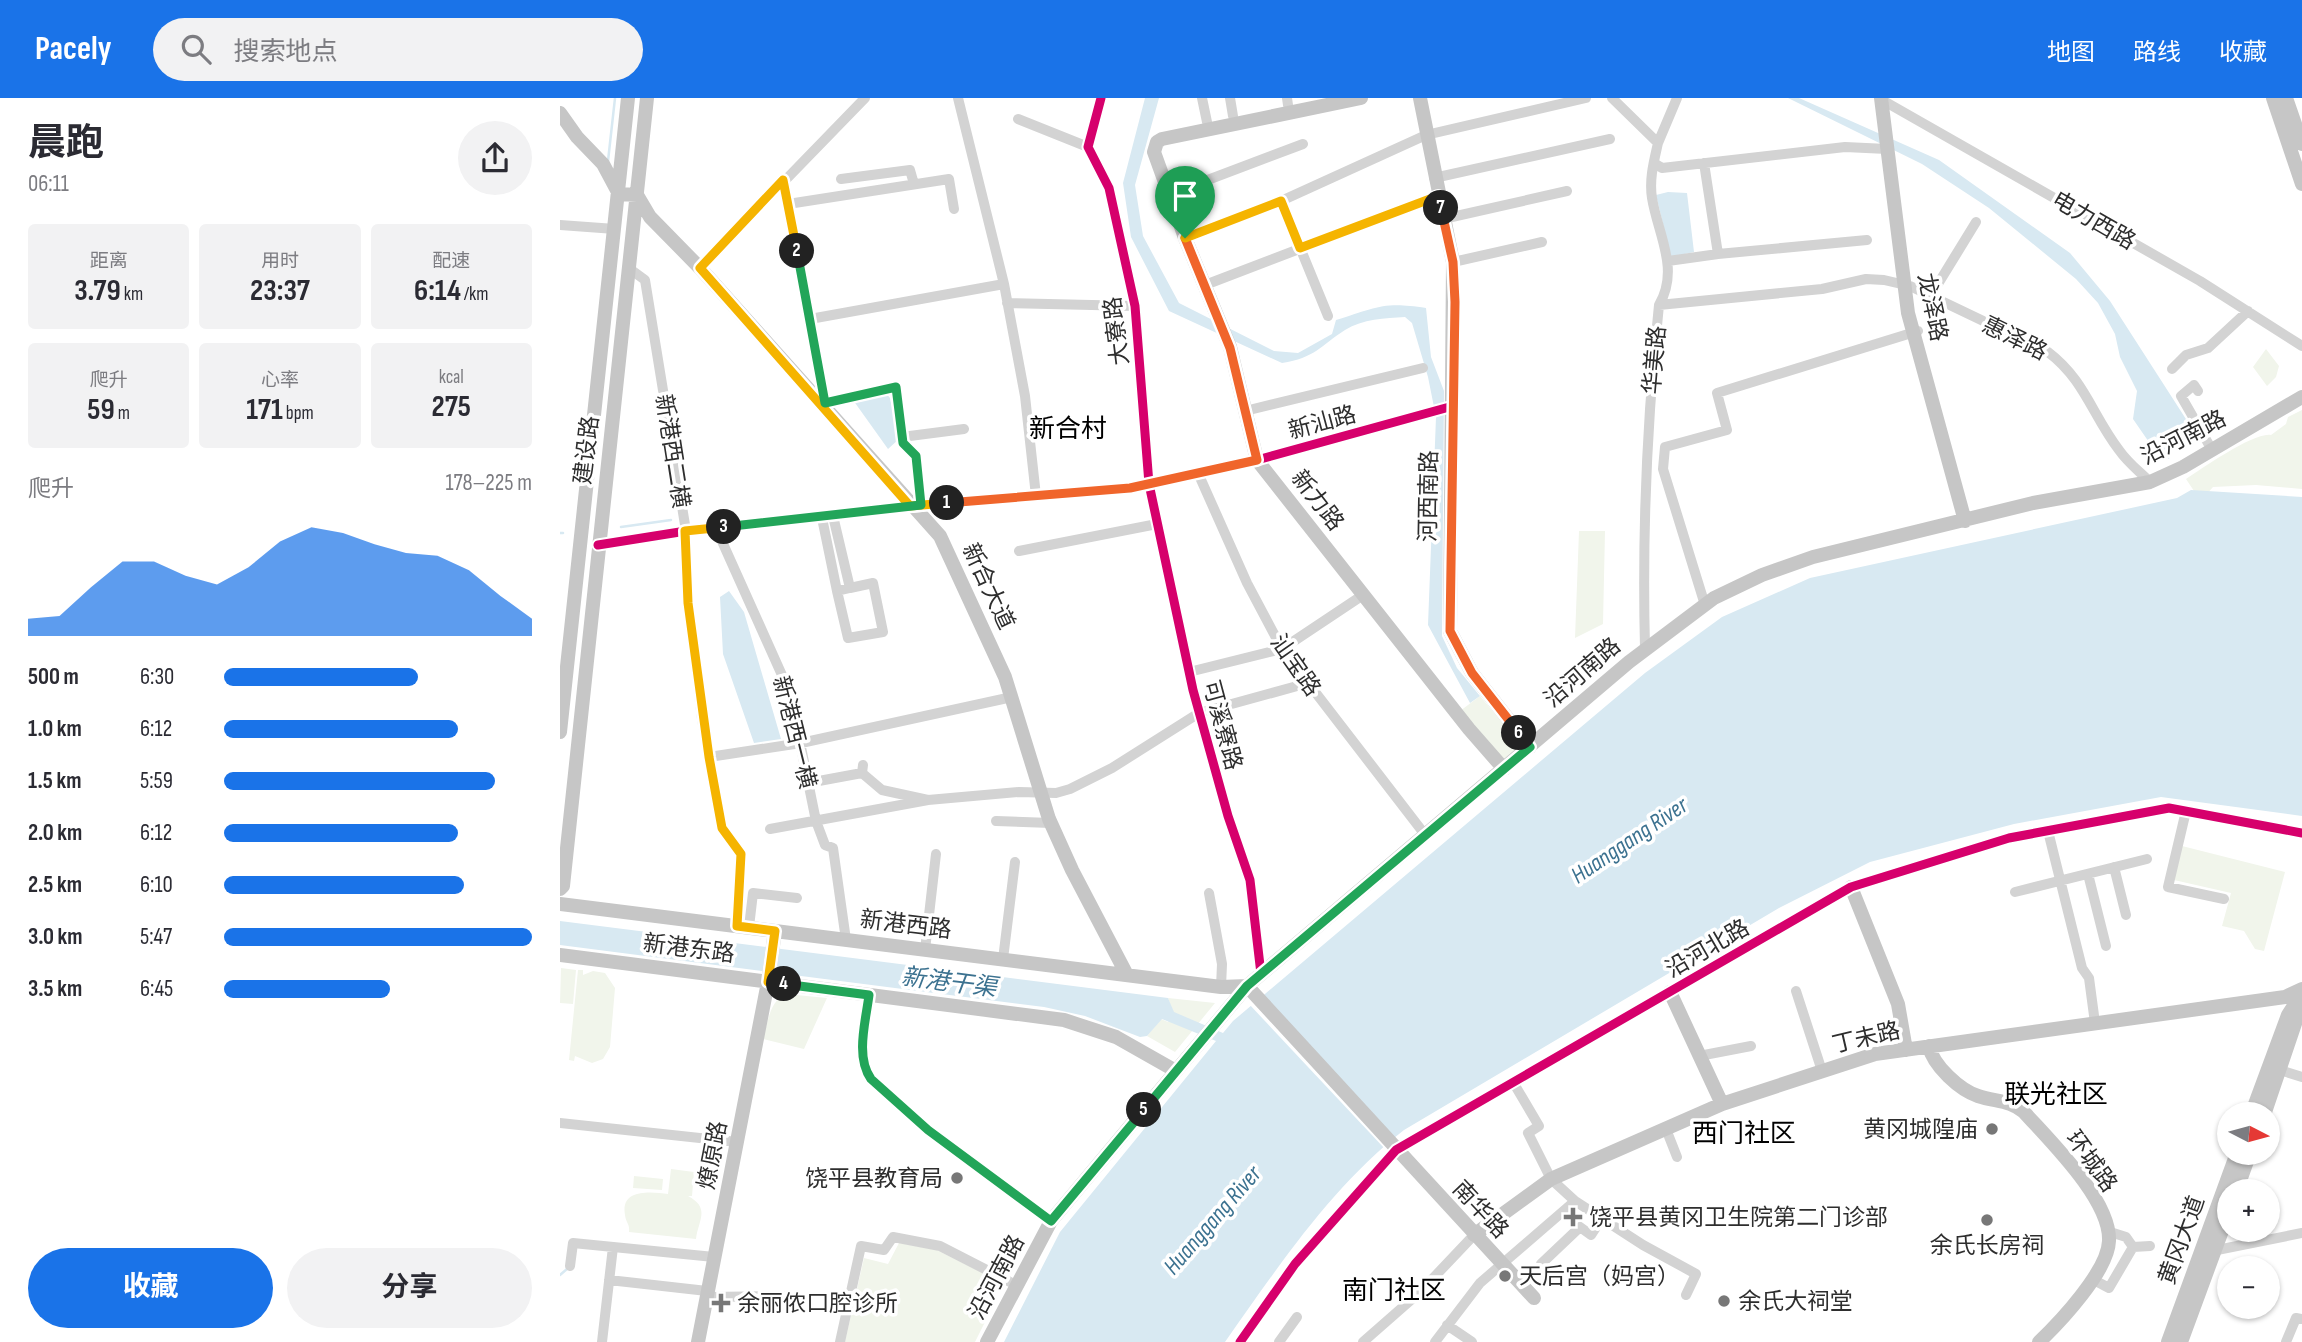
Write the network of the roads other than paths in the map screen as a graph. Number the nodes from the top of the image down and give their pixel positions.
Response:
1 (628, 98) edge
2 (647, 98) edge
3 (865, 98) edge
4 (958, 98) edge
5 (1101, 98) edge
6 (1202, 98) edge
7 (1230, 98) edge
8 (1321, 98) edge
9 (1361, 98) edge
10 (1420, 98) edge
11 (1586, 98) edge
12 (1612, 98) edge
13 (1677, 98) edge
14 (2273, 98) edge
15 (2286, 98) edge
16 (1885, 100) edge
17 (1288, 101) edge
18 (560, 113) edge
19 (1234, 116) junction
20 (1018, 119) dead end
21 (1207, 122) junction
22 (2299, 127) edge
23 (1426, 135) junction
24 (1160, 136) junction
25 (1610, 139) dead end
26 (1658, 143) junction
27 (1303, 144) dead end
28 (2302, 144) edge
29 (1088, 147) junction
30 (1887, 149) junction
31 (1654, 163) junction
32 (1704, 163) junction
33 (1155, 166) junction
34 (1434, 178) junction
35 (842, 179) dead end
36 (783, 180) junction
37 (914, 184) junction
38 (2302, 184) edge
39 (1567, 191) dead end
40 (619, 194) junction
41 (637, 195) junction
42 (1168, 195) junction
43 (1438, 196) junction
44 (1281, 201) junction
45 (788, 204) junction
46 (954, 209) dead end
47 (1443, 219) junction
48 (1976, 222) dead end
49 (560, 225) edge
50 (615, 229) junction
51 (1185, 238) junction
52 (1867, 240) dead end
53 (1542, 242) dead end
54 (1300, 248) junction
55 (1718, 254) junction
56 (1668, 261) junction
57 (1453, 262) junction
58 (700, 268) junction
59 (630, 269) junction
60 (1004, 284) junction
61 (1205, 285) junction
62 (1907, 285) junction
63 (1930, 297) junction
64 (1007, 303) junction
65 (1659, 305) junction
66 (1135, 306) junction
67 (2248, 311) junction
68 (1215, 316) junction
69 (1328, 316) dead end
70 (810, 319) junction
71 (1916, 331) junction
72 (1227, 346) junction
73 (2302, 346) edge
74 (1423, 368) dead end
75 (2172, 369) dead end
76 (2197, 391) dead end
77 (2302, 397) edge
78 (1453, 406) junction
79 (824, 407) junction
80 (1245, 411) junction
81 (964, 429) dead end
82 (902, 437) junction
83 (2212, 450) junction
84 (1254, 460) junction
85 (1198, 473) junction
86 (2150, 482) junction
87 (1149, 484) junction
88 (1036, 496) junction
89 (916, 506) junction
90 (828, 517) junction
91 (1967, 521) junction
92 (1157, 524) junction
93 (716, 528) junction
94 (685, 531) junction
95 (582, 543) junction
96 (598, 545) junction
97 (1019, 551) dead end
98 (850, 588) junction
99 (837, 591) junction
100 (1360, 596) junction
101 (1705, 605) junction
102 (1645, 648) junction
103 (1282, 649) junction
104 (1189, 672) junction
105 (1308, 683) junction
106 (1012, 697) junction
107 (1199, 713) junction
108 (560, 732) edge
109 (801, 743) junction
110 (1530, 747) junction
111 (709, 757) junction
112 (1501, 771) junction
113 (808, 783) junction
114 (1041, 793) junction
115 (928, 800) junction
116 (2186, 811) junction
117 (816, 821) junction
118 (996, 821) dead end
119 (1051, 823) junction
120 (769, 829) dead end
121 (2048, 831) junction
122 (2302, 833) edge
123 (1426, 836) junction
124 (936, 854) dead end
125 (2147, 859) dead end
126 (1015, 862) dead end
127 (2114, 867) junction
128 (2088, 874) junction
129 (2060, 881) junction
130 (1852, 887) junction
131 (560, 890) edge
132 (2015, 892) dead end
133 (1209, 893) dead end
134 (797, 898) dead end
135 (2224, 899) dead end
136 (560, 904) edge
137 (2126, 915) dead end
138 (743, 926) junction
139 (774, 937) junction
140 (846, 940) junction
141 (2106, 946) dead end
142 (925, 950) junction
143 (560, 955) edge
144 (1003, 959) junction
145 (1261, 974) junction
146 (1127, 975) junction
147 (768, 979) junction
148 (1247, 986) junction
149 (1221, 987) junction
150 (1796, 990) dead end
151 (2302, 991) edge
152 (1670, 992) junction
153 (869, 995) junction
154 (2302, 1003) edge
155 (2095, 1023) junction
156 (1751, 1046) dead end
157 (1929, 1046) junction
158 (1906, 1050) junction
159 (1699, 1056) junction
160 (2280, 1070) junction
161 (1176, 1071) junction
162 (1822, 1071) junction
163 (2302, 1077) edge
164 (1513, 1082) junction
165 (2256, 1102) edge
166 (2269, 1102) edge
167 (1722, 1104) junction
168 (560, 1123) edge
169 (1666, 1129) junction
170 (737, 1143) junction
171 (1396, 1150) junction
172 (1677, 1157) dead end
173 (2232, 1166) edge
174 (1551, 1180) junction
175 (1575, 1201) junction
176 (1602, 1218) junction
177 (1051, 1221) junction
178 (2108, 1231) junction
179 (2302, 1233) edge
180 (1474, 1235) junction
181 (2218, 1242) edge
182 (2150, 1246) dead end
183 (613, 1247) junction
184 (2133, 1247) junction
185 (2209, 1251) dead end
186 (714, 1257) junction
187 (1502, 1264) junction
188 (1541, 1264) dead end
189 (570, 1266) dead end
190 (2092, 1279) junction
191 (609, 1280) junction
192 (1018, 1286) junction
193 (707, 1294) junction
194 (1686, 1295) dead end
195 (784, 1296) dead end
196 (1534, 1298) dead end
197 (1297, 1317) dead end
198 (2302, 1319) edge
199 (1447, 1325) junction
200 (603, 1342) edge
201 (698, 1342) edge
202 (840, 1342) edge
203 (987, 1342) edge
204 (1240, 1342) edge
205 (1279, 1342) edge
206 (1363, 1342) edge
207 (1435, 1342) edge
208 (1472, 1342) edge
209 (2039, 1342) edge
210 (2168, 1342) edge
211 (2181, 1342) edge
212 (2286, 1342) edge

1 - 40 main road, 建设路
2 - 41 main road, 建设路
3 - 36 street
4 - 60 street
5 - 29 street
6 - 21 street
7 - 19 street
8 - 17 main road
9 - 24 main road
10 - 23 main road, 河西南路
11 - 23 street
12 - 26 street
13 - 26 street, 华美路
14 - 38 main road
15 - 22 main road
16 - 30 main road, 龙泽路
16 - 62 main road, 龙泽路
16 - 67 street, 电力西路
17 - 19 main road
18 - 40 main road
19 - 21 main road
20 - 29 street
21 - 24 main road
22 - 28 main road
23 - 34 main road, 河西南路
23 - 44 street
24 - 33 main road, 新力路
25 - 34 street
26 - 31 street, 华美路
27 - 42 street
29 - 66 street, 大寮路
30 - 32 street
30 - 62 main road, 龙泽路
31 - 32 street
31 - 56 street, 华美路
32 - 55 street
33 - 42 main road, 新力路
33 - 68 main road
34 - 43 main road, 河西南路
35 - 37 street
36 - 45 street
36 - 58 street
37 - 45 street
37 - 46 street
39 - 47 street
40 - 41 main road
40 - 50 main road, 建设路
41 - 58 main road, 新合大道
41 - 59 main road, 建设路
42 - 51 main road, 新力路
43 - 47 main road, 河西南路
43 - 54 street
44 - 51 street
44 - 54 street
45 - 70 street
47 - 57 main road, 河西南路
48 - 63 street
49 - 50 street
50 - 95 main road, 建设路
51 - 61 main road, 新力路
52 - 55 street
53 - 57 street
54 - 61 street
54 - 69 street
55 - 56 street
56 - 65 street, 华美路
57 - 78 main road, 河西南路
58 - 79 main road, 新合大道
59 - 94 street, 新港西二横
59 - 96 main road, 建设路
60 - 64 street
60 - 70 street
61 - 68 main road, 新力路
62 - 63 street, 惠泽路
62 - 65 street, 惠泽路
62 - 71 main road, 龙泽路
63 - 86 street, 惠泽路
64 - 66 street
64 - 88 street
65 - 102 street, 华美路
66 - 87 street, 大寮路
67 - 73 street, 电力西路
67 - 75 street
68 - 72 main road, 新力路
70 - 79 street
71 - 91 main road, 龙泽路
71 - 101 street
72 - 80 main road, 新力路
72 - 84 main road
74 - 80 street
76 - 83 street
77 - 83 main road, 沿河南路
78 - 84 street, 新汕路
78 - 110 main road, 河西南路
79 - 82 street
79 - 89 main road, 新合大道
80 - 84 main road, 新力路
81 - 82 street
82 - 89 street
83 - 86 main road, 沿河南路
84 - 85 street, 新汕路
84 - 100 main road, 新力路
85 - 87 street, 新汕路
85 - 103 street, 汕宝路
86 - 91 main road, 沿河南路
87 - 88 street, 新汕路
87 - 92 street, 可溪寮路
88 - 89 street, 新汕路
89 - 90 street, 新汕路
89 - 106 main road, 新合大道
90 - 93 street, 新汕路
90 - 98 street
90 - 99 street
91 - 101 main road, 沿河南路
92 - 97 street
92 - 104 street, 可溪寮路
93 - 94 street, 新汕路
93 - 109 street, 新港西一横
94 - 96 street, 新汕路
94 - 111 street, 新港西二横
95 - 96 main road
95 - 108 main road, 建设路
96 - 131 main road, 建设路
98 - 99 street
98 - 99 street
100 - 103 street
100 - 112 main road, 新力路
101 - 102 main road, 沿河南路
102 - 110 main road, 沿河南路
103 - 104 street
103 - 105 street, 汕宝路
104 - 107 street, 可溪寮路
105 - 107 street
105 - 123 street, 汕宝路
106 - 109 street
106 - 114 main road, 新合大道
107 - 114 street
107 - 145 street, 可溪寮路
109 - 111 street
109 - 113 street, 新港西一横
110 - 112 main road, 沿河南路
111 - 138 street, 新港西二横
112 - 123 main road, 沿河南路
113 - 115 street
113 - 117 street, 新港西一横
114 - 115 street
114 - 119 main road, 新合大道
115 - 117 street
116 - 121 street, 沿河北路
116 - 122 street, 沿河北路
116 - 135 street
117 - 120 street
117 - 140 street, 新港西一横
118 - 119 street
119 - 146 main road, 新合大道
121 - 129 street
121 - 130 street, 沿河北路
123 - 145 main road, 沿河南路
124 - 142 street
125 - 127 street
126 - 144 street
127 - 128 street
127 - 137 street
128 - 129 street
128 - 141 street
129 - 132 street
129 - 155 street
130 - 152 street, 沿河北路
130 - 158 main road
133 - 149 street
134 - 138 street
136 - 138 main road, 新港西路
138 - 139 main road, 新港西路
139 - 140 main road, 新港西路
139 - 147 main road, 燎原路
140 - 142 main road, 新港西路
142 - 144 main road, 新港西路
143 - 147 main road, 新港东路
144 - 146 main road, 新港西路
145 - 148 main road, 沿河南路
146 - 149 main road, 新港西路
147 - 153 main road, 新港东路
147 - 170 main road, 燎原路
148 - 149 main road, 新港西路
148 - 161 main road, 沿河南路
148 - 171 main road, 南华路
150 - 162 street
151 - 155 main road, 丁未路
151 - 165 main road
152 - 159 main road
152 - 164 street, 沿河北路
153 - 161 main road, 新港东路
153 - 177 street
154 - 160 main road
155 - 157 main road, 丁未路
156 - 159 street
157 - 158 main road, 丁未路
157 - 178 main road, 环城路
158 - 162 main road, 丁未路
159 - 167 main road
160 - 163 street
160 - 166 main road
161 - 177 main road, 沿河南路
162 - 167 main road, 丁未路
164 - 171 street, 沿河北路
164 - 174 street
167 - 169 main road, 丁未路
168 - 170 street
169 - 172 street
169 - 174 main road, 丁未路
170 - 186 main road, 燎原路
171 - 180 main road, 南华路
171 - 204 street, 沿河北路
173 - 210 main road, 黄冈大道
174 - 175 street
174 - 180 main road, 丁未路
175 - 176 street
175 - 187 street
176 - 188 street
176 - 194 street
177 - 192 main road, 沿河南路
178 - 184 street
178 - 190 main road
179 - 185 street
180 - 187 main road, 南华路
180 - 206 street
181 - 211 main road, 黄冈大道
182 - 184 street
183 - 186 street
183 - 189 street
183 - 191 street
184 - 190 street
186 - 193 main road, 燎原路
187 - 196 main road, 南华路
187 - 199 street
190 - 209 main road
191 - 193 street
191 - 200 street
192 - 202 street
192 - 203 main road, 沿河南路
193 - 195 street
193 - 201 main road, 燎原路
197 - 205 street
198 - 212 street
199 - 207 street
199 - 208 street

